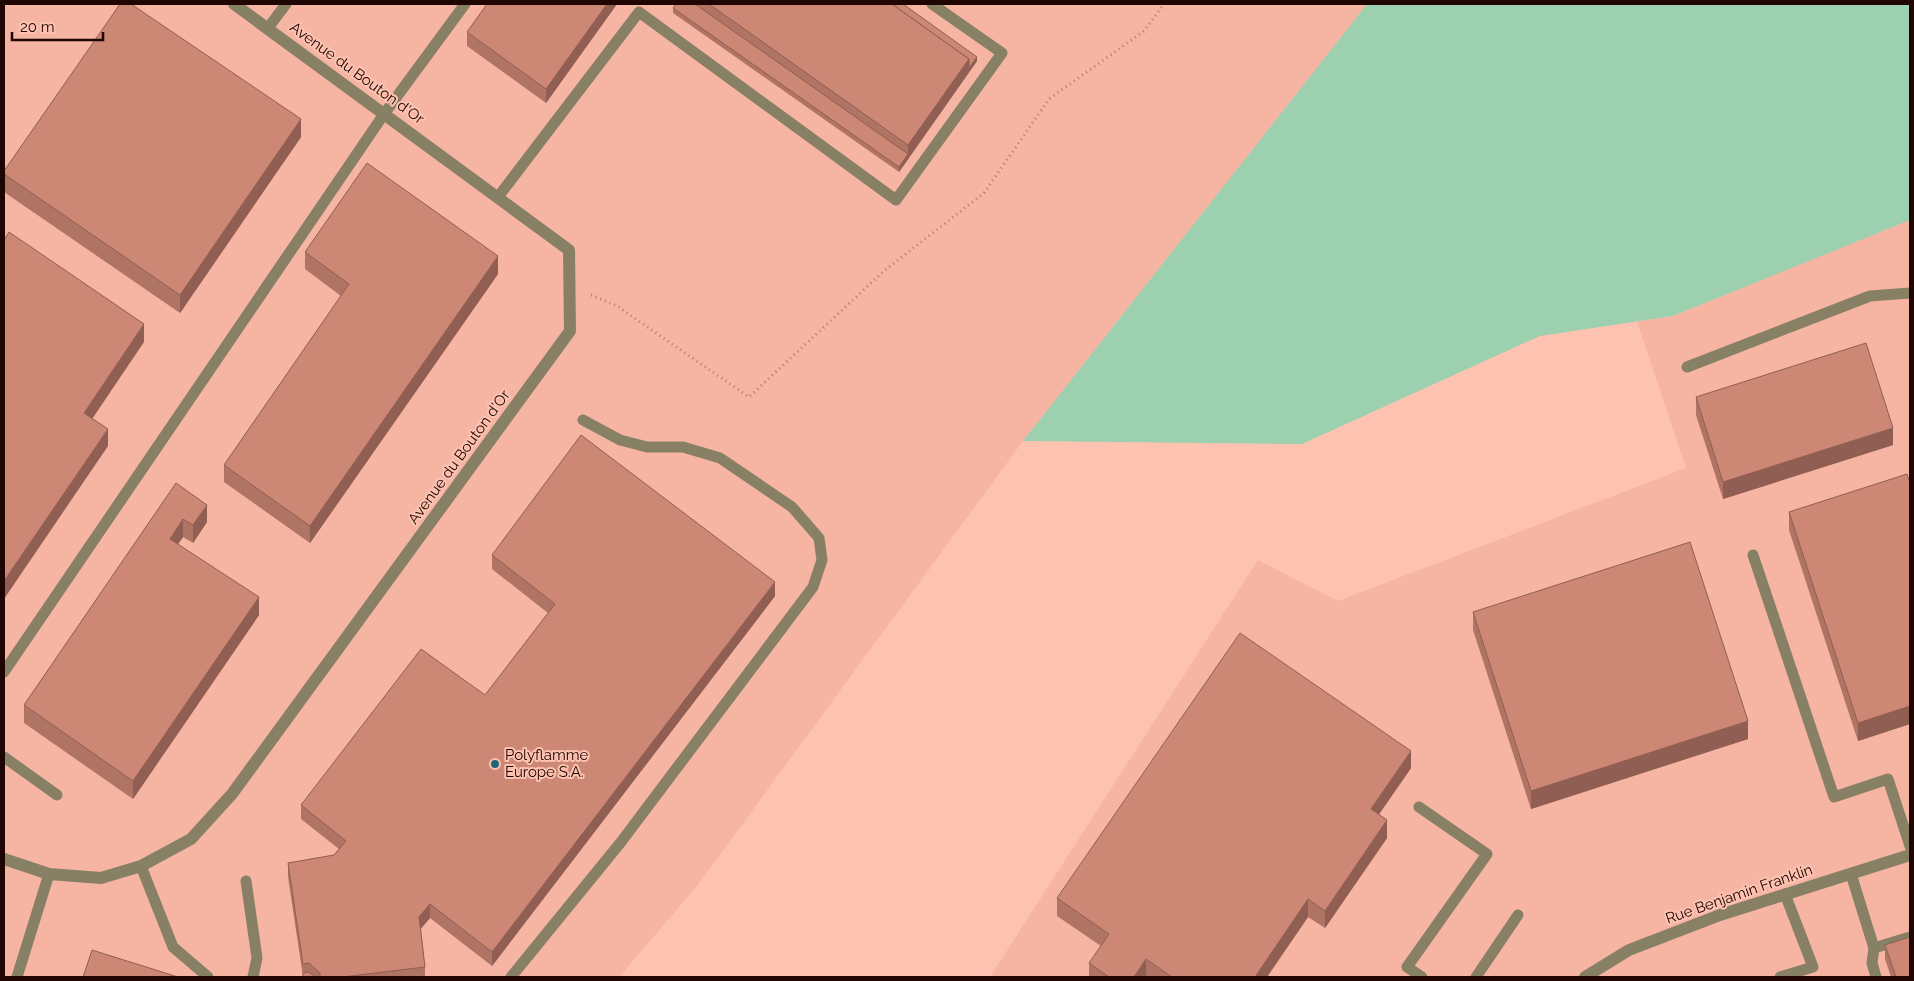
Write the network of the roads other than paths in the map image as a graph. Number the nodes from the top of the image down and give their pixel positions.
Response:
1 (234, 4) edge
2 (286, 4) edge
3 (465, 4) edge
4 (932, 4) edge
5 (268, 28) junction
6 (384, 114) junction
7 (498, 197) junction
8 (1910, 293) edge
9 (1687, 367) dead end
10 (583, 420) dead end
11 (1752, 555) dead end
12 (4, 672) edge
13 (4, 756) edge
14 (57, 795) dead end
15 (1418, 806) dead end
16 (1910, 846) edge
17 (1910, 855) edge
18 (4, 859) edge
19 (141, 866) junction
20 (49, 874) junction
21 (1851, 874) junction
22 (246, 881) dead end
23 (1785, 894) junction
24 (1518, 915) dead end
25 (1910, 937) edge
26 (1874, 948) junction
27 (17, 977) edge
28 (208, 977) edge
29 (253, 977) edge
30 (511, 977) edge
31 (1422, 977) edge
32 (1476, 977) edge
33 (1585, 977) edge
34 (1780, 977) edge
35 (1876, 977) edge

1 - 5 street, Avenue du Bouton d'Or
2 - 5 lane
3 - 6 lane
4 - 7 lane
5 - 6 street, Avenue du Bouton d'Or
6 - 7 street, Avenue du Bouton d'Or
6 - 12 lane
7 - 19 street, Avenue du Bouton d'Or
8 - 9 lane
10 - 30 lane
11 - 16 lane
13 - 14 lane
15 - 31 lane
17 - 21 street, Rue Benjamin Franklin
18 - 20 street, Avenue du Bouton d'Or
19 - 20 street, Avenue du Bouton d'Or
19 - 28 lane
20 - 27 lane
21 - 23 street, Rue Benjamin Franklin
21 - 26 lane
22 - 29 lane
23 - 33 street, Rue Benjamin Franklin
23 - 34 lane
24 - 32 lane
25 - 26 lane
26 - 35 lane

